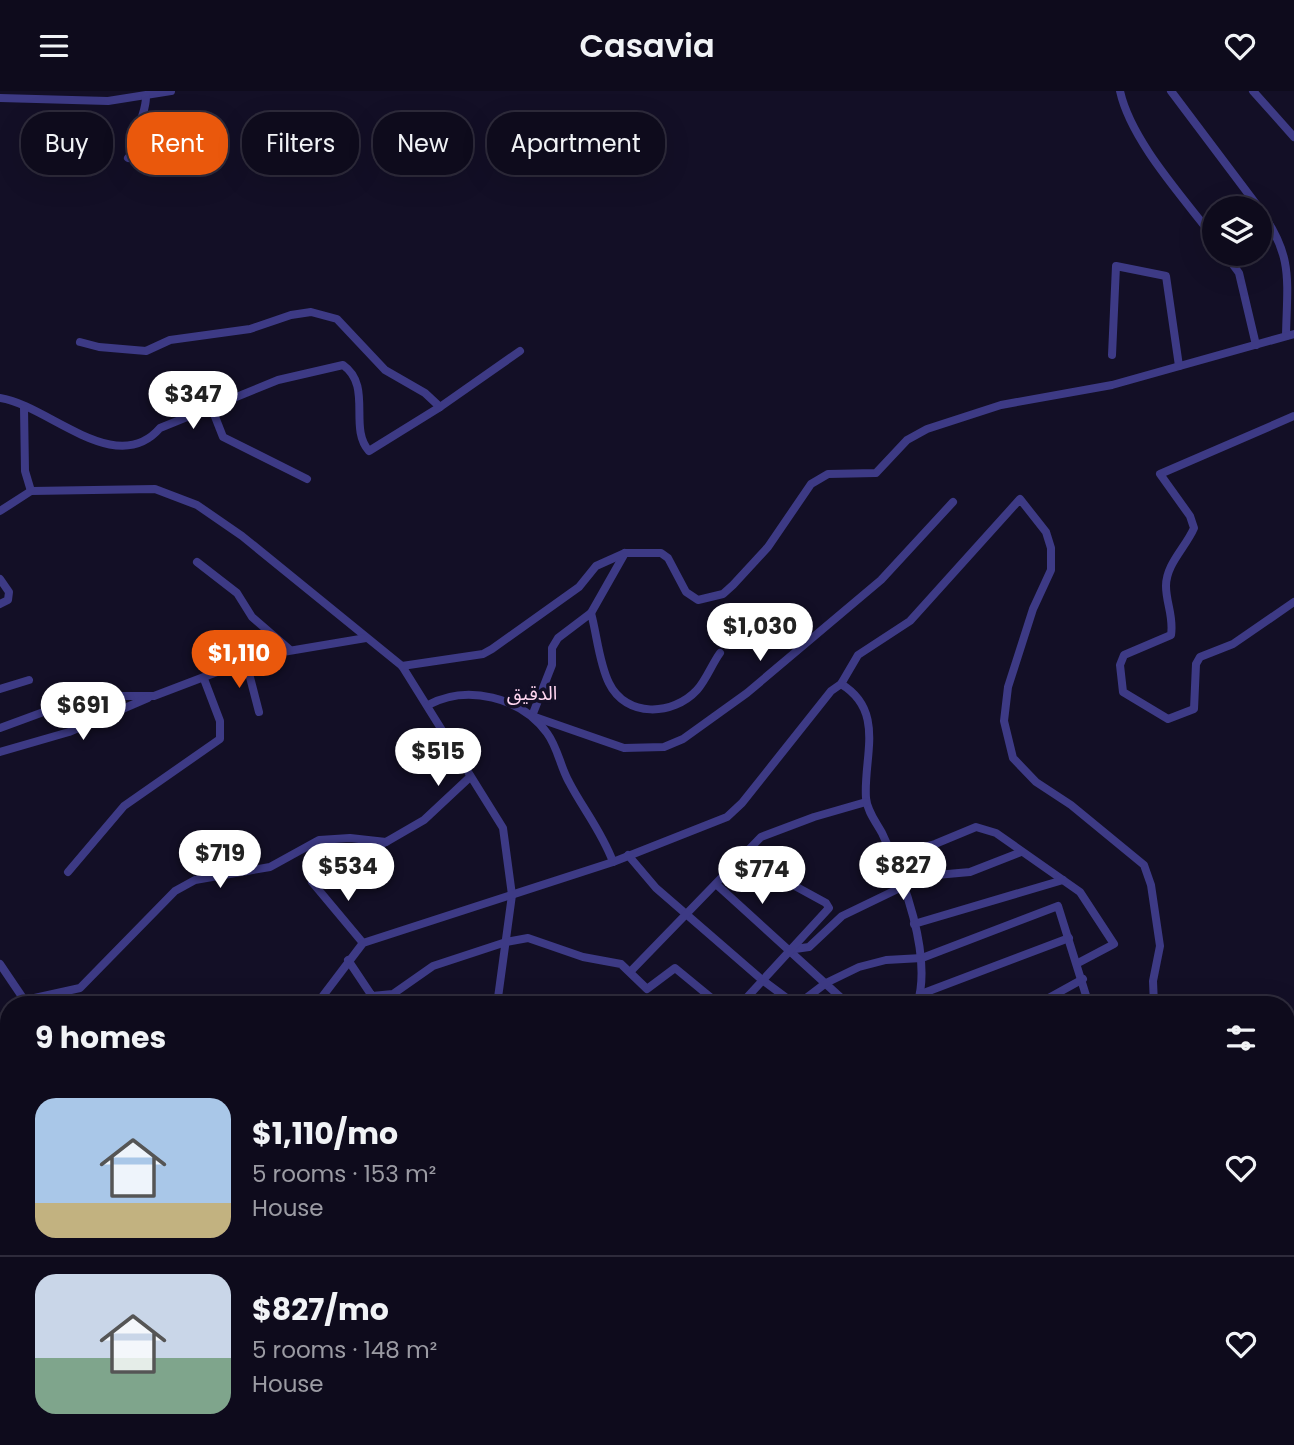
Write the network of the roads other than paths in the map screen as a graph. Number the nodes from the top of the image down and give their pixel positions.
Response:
1 (171, 91) edge
2 (1119, 91) edge
3 (1171, 91) edge
4 (1253, 91) edge
5 (146, 96) junction
6 (0, 98) edge
7 (143, 112) edge
8 (1294, 137) edge
9 (1250, 196) edge
10 (1202, 222) edge
11 (1272, 228) edge
12 (1234, 266) edge
13 (1290, 335) edge
14 (80, 342) dead end
15 (1256, 345) junction
16 (520, 351) dead end
17 (1112, 355) dead end
18 (1179, 366) junction
19 (0, 398) edge
20 (24, 408) junction
21 (440, 408) junction
22 (212, 409) junction
23 (1294, 416) edge
24 (307, 479) dead end
25 (31, 491) junction
26 (953, 502) dead end
27 (0, 511) edge
28 (625, 553) junction
29 (197, 562) dead end
30 (0, 579) edge
31 (1294, 602) edge
32 (0, 604) edge
33 (591, 613) junction
34 (366, 638) junction
35 (289, 649) junction
36 (720, 653) dead end
37 (246, 662) junction
38 (402, 666) junction
39 (204, 679) junction
40 (29, 680) dead end
41 (841, 684) junction
42 (0, 689) edge
43 (154, 696) junction
44 (428, 705) junction
45 (259, 712) dead end
46 (533, 716) junction
47 (0, 728) edge
48 (0, 752) edge
49 (470, 777) junction
50 (866, 802) junction
51 (386, 842) junction
52 (1021, 852) junction
53 (628, 855) junction
54 (740, 856) junction
55 (891, 856) junction
56 (346, 862) dead end
57 (613, 862) junction
58 (68, 872) dead end
59 (1063, 880) junction
60 (312, 882) dead end
61 (716, 884) junction
62 (902, 887) junction
63 (512, 895) junction
64 (685, 914) junction
65 (914, 924) junction
66 (1069, 938) junction
67 (506, 942) junction
68 (363, 943) junction
69 (788, 950) junction
70 (922, 958) junction
71 (348, 960) junction
72 (1078, 963) junction
73 (0, 964) edge
74 (630, 972) junction
75 (761, 979) junction
76 (1083, 979) junction
77 (826, 983) junction
78 (921, 994) joint
79 (22, 996) edge
80 (44, 996) edge
81 (322, 996) edge
82 (498, 996) edge
83 (709, 996) edge
84 (747, 996) edge
85 (785, 996) edge
86 (807, 996) edge
87 (840, 996) edge
88 (1052, 996) edge
89 (1087, 996) edge
90 (1154, 996) edge

1 - 5 street
2 - 10 street
3 - 9 street
4 - 8 street
5 - 6 street
5 - 7 street
11 - 13 street
12 - 15 street
13 - 15 street
14 - 21 street
15 - 18 street
16 - 21 street
17 - 18 street
18 - 28 street
19 - 20 street
20 - 22 street
20 - 25 street
21 - 22 street
22 - 24 street
23 - 31 street
25 - 27 street
25 - 34 street
26 - 46 street
28 - 33 street
28 - 38 street
29 - 35 street
30 - 32 street
33 - 36 street
33 - 46 street
34 - 35 street
34 - 38 street
35 - 37 street
37 - 39 street
37 - 45 street
38 - 44 street
39 - 43 street
39 - 58 street
40 - 42 street
41 - 50 street
41 - 53 street
41 - 90 street
43 - 47 street
43 - 48 street
44 - 46 street
44 - 49 street
46 - 57 street
49 - 51 street
49 - 63 street
50 - 54 street
50 - 55 street
51 - 56 street
51 - 80 street
52 - 55 street
52 - 59 street
52 - 62 street
53 - 57 street
53 - 64 street
54 - 61 street
54 - 69 street
55 - 62 street
57 - 63 street
59 - 65 street
59 - 72 street
60 - 68 street
61 - 64 street
61 - 69 street
62 - 65 street
62 - 69 street
63 - 67 street
63 - 68 street
64 - 74 street
64 - 75 street
65 - 70 street
66 - 70 street
66 - 72 street
66 - 78 street
67 - 71 street
67 - 74 street
67 - 82 street
68 - 71 street
69 - 75 street
69 - 77 street
70 - 77 street
70 - 78 street
71 - 81 street
72 - 76 street
73 - 79 street
74 - 83 street
75 - 84 street
75 - 85 street
76 - 88 street
76 - 89 street
77 - 86 street
77 - 87 street

